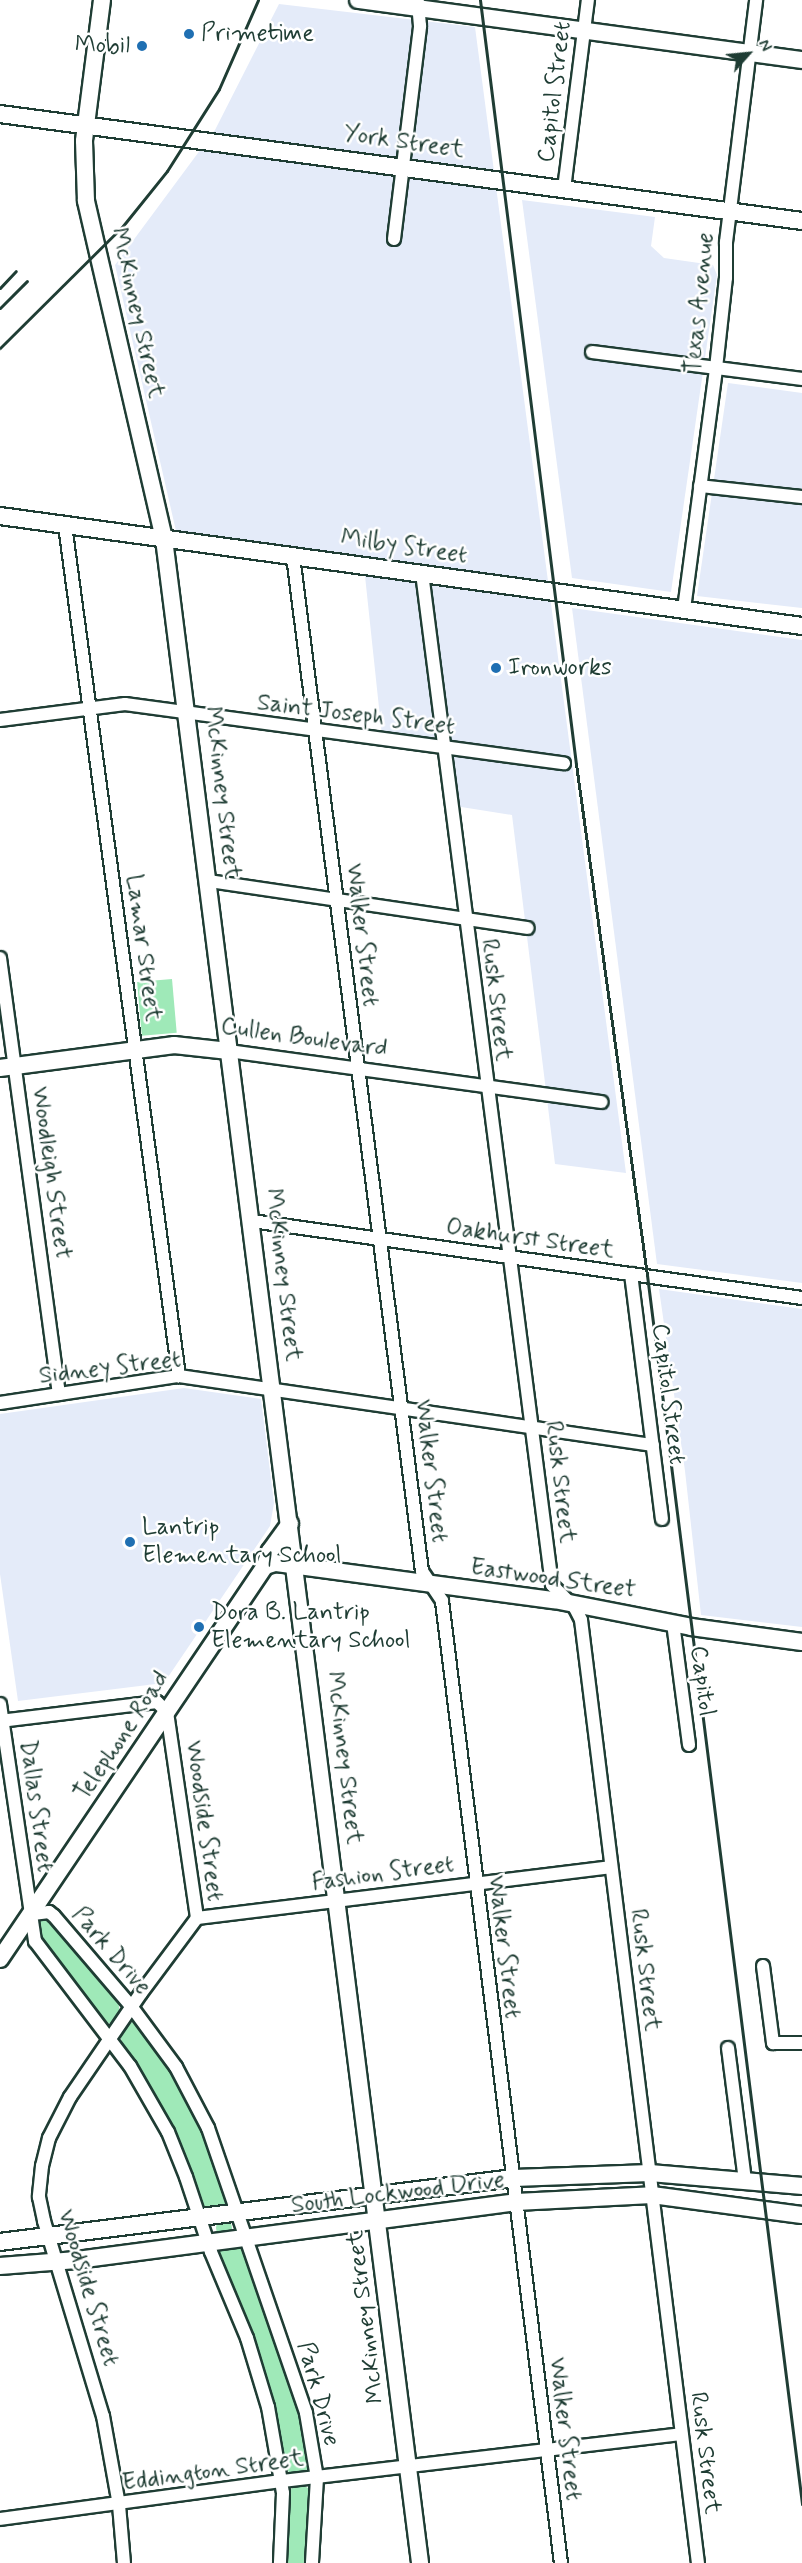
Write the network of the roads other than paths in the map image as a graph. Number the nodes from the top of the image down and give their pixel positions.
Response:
1 (102, 0) edge
2 (357, 0) edge
3 (588, 0) edge
4 (756, 0) edge
5 (418, 4) edge
6 (583, 30) junction
7 (749, 53) junction
8 (802, 60) edge
9 (0, 114) edge
10 (86, 125) junction
11 (402, 166) junction
12 (564, 189) junction
13 (730, 211) junction
14 (802, 221) edge
15 (394, 239) dead end
16 (592, 352) dead end
17 (716, 368) junction
18 (802, 379) edge
19 (700, 486) junction
20 (802, 497) edge
21 (0, 516) edge
22 (65, 525) junction
23 (164, 539) junction
24 (293, 556) junction
25 (422, 573) junction
26 (684, 609) junction
27 (802, 626) edge
28 (90, 708) junction
29 (188, 715) junction
30 (0, 720) edge
31 (315, 732) junction
32 (443, 747) junction
33 (564, 763) dead end
34 (208, 881) junction
35 (337, 900) junction
36 (464, 918) junction
37 (528, 928) dead end
38 (0, 958) edge
39 (135, 1050) junction
40 (229, 1051) junction
41 (8, 1067) edge
42 (358, 1071) junction
43 (486, 1087) junction
44 (602, 1102) dead end
45 (252, 1221) junction
46 (381, 1240) junction
47 (509, 1257) junction
48 (631, 1274) junction
49 (802, 1298) edge
50 (179, 1376) junction
51 (273, 1391) junction
52 (59, 1394) junction
53 (0, 1402) edge
54 (403, 1410) junction
55 (532, 1428) junction
56 (653, 1445) junction
57 (662, 1519) dead end
58 (290, 1523) junction
59 (265, 1566) junction
60 (296, 1566) junction
61 (432, 1585) junction
62 (568, 1602) junction
63 (674, 1623) junction
64 (802, 1642) edge
65 (0, 1704) edge
66 (167, 1712) junction
67 (1, 1721) edge
68 (689, 1745) dead end
69 (610, 1868) junction
70 (474, 1882) junction
71 (338, 1902) junction
72 (33, 1914) junction
73 (197, 1918) junction
74 (0, 1959) edge
75 (763, 1966) dead end
76 (132, 2006) junction
77 (110, 2037) junction
78 (802, 2043) edge
79 (728, 2048) dead end
80 (650, 2173) junction
81 (514, 2178) junction
82 (746, 2180) junction
83 (802, 2186) edge
84 (652, 2195) junction
85 (376, 2197) junction
86 (516, 2202) junction
87 (239, 2212) junction
88 (802, 2215) edge
89 (199, 2218) junction
90 (378, 2220) junction
91 (48, 2237) junction
92 (248, 2237) junction
93 (0, 2242) edge
94 (208, 2243) junction
95 (56, 2260) junction
96 (0, 2266) edge
97 (681, 2434) junction
98 (546, 2452) junction
99 (408, 2468) junction
100 (317, 2478) junction
101 (282, 2481) junction
102 (119, 2505) junction
103 (0, 2519) edge
104 (124, 2563) edge
105 (280, 2563) edge
106 (312, 2563) edge
107 (420, 2563) edge
108 (561, 2563) edge
109 (698, 2563) edge

1 - 10 street, McKinney Street
2 - 5 street
3 - 6 street, Capitol Street
4 - 7 street, Texas Avenue
5 - 6 street
5 - 11 street
6 - 7 street
6 - 12 street, Capitol Street
7 - 8 street
7 - 13 street, Texas Avenue
9 - 10 street, York Street
10 - 11 street, York Street
10 - 23 street, McKinney Street
11 - 12 street, York Street
11 - 15 street
12 - 13 street, York Street
13 - 14 street, York Street
13 - 17 street, Texas Avenue
16 - 17 street
17 - 18 street
17 - 19 street, Texas Avenue
19 - 20 street
19 - 26 street, Texas Avenue
21 - 22 street, Milby Street
22 - 23 street, Milby Street
22 - 28 street, Lamar Street
23 - 24 street, Milby Street
23 - 29 street, McKinney Street
24 - 25 street, Milby Street
24 - 31 street, Walker Street
25 - 26 street, Milby Street
25 - 32 street, Rusk Street
26 - 27 street, Milby Street
28 - 29 street, Saint Joseph Street
28 - 30 street, Saint Joseph Street
28 - 39 street, Lamar Street
29 - 31 street, Saint Joseph Street
29 - 34 street, McKinney Street
31 - 32 street, Saint Joseph Street
31 - 35 street, Walker Street
32 - 33 street, Saint Joseph Street
32 - 36 street, Rusk Street
34 - 35 street
34 - 40 street, McKinney Street
35 - 36 street
35 - 42 street, Walker Street
36 - 37 street
36 - 43 street, Rusk Street
38 - 41 street, Woodleigh Street
39 - 40 street, Cullen Boulevard
39 - 41 street, Cullen Boulevard
39 - 50 street, Lamar Street
40 - 42 street, Cullen Boulevard
40 - 45 street, McKinney Street
41 - 52 street, Woodleigh Street
42 - 43 street, Cullen Boulevard
42 - 46 street, Walker Street
43 - 44 street, Cullen Boulevard
43 - 47 street, Rusk Street
45 - 46 street, Oakhurst Street
45 - 51 street, McKinney Street
46 - 47 street, Oakhurst Street
46 - 54 street, Walker Street
47 - 48 street, Oakhurst Street
47 - 55 street, Rusk Street
48 - 49 street, Oakhurst Street
48 - 56 street, Capitol Street
50 - 51 street, Sidney Street
50 - 52 street, Sidney Street
51 - 54 street, Sidney Street
51 - 58 street, McKinney Street
52 - 53 street, Sidney Street
54 - 55 street, Sidney Street
54 - 61 street, Walker Street
55 - 56 street, Sidney Street
55 - 62 street, Rusk Street
56 - 57 street, Capitol Street
58 - 59 street, Telephone Road
58 - 60 street, McKinney Street
59 - 60 street
59 - 66 street, Telephone Road
60 - 61 street, Eastwood Street
60 - 71 street, McKinney Street
61 - 62 street, Eastwood Street
61 - 70 street, Walker Street
62 - 63 street, Eastwood Street
62 - 69 street, Rusk Street
63 - 64 street, Eastwood Street
63 - 68 street, Capitol
65 - 67 street, Dallas Street
66 - 67 street
66 - 72 street, Telephone Road
66 - 73 street, Woodside Street
67 - 72 street, Dallas Street
69 - 70 street, Fashion Street
69 - 80 street, Rusk Street
70 - 71 street, Fashion Street
70 - 81 street, Walker Street
71 - 73 street, Fashion Street
71 - 85 street, McKinney Street
72 - 74 street, Telephone Road
72 - 76 street, Park Drive
72 - 77 street, Park Drive
73 - 76 street, Woodside Street
75 - 78 street
76 - 77 street, Woodside Street
76 - 87 street, Park Drive
77 - 89 street, Park Drive
77 - 91 street, Woodside Street
79 - 82 street
80 - 81 street, South Lockwood Drive
80 - 82 street, South Lockwood Drive
80 - 84 street, Rusk Street
81 - 85 street, South Lockwood Drive
81 - 86 street, Walker Street
82 - 83 street, South Lockwood Drive
84 - 86 street, South Lockwood Drive
84 - 88 street, South Lockwood Drive
84 - 97 street, Rusk Street
85 - 87 street, South Lockwood Drive
85 - 90 street, McKinney Street
86 - 90 street, South Lockwood Drive
86 - 98 street, Walker Street
87 - 89 street, South Lockwood Drive
87 - 92 street, Park Drive
89 - 91 street, South Lockwood Drive
89 - 94 street, Park Drive
90 - 92 street, South Lockwood Drive
90 - 99 street, McKinney Street
91 - 93 street, South Lockwood Drive
91 - 95 street, Woodside Street
92 - 94 street, South Lockwood Drive
92 - 100 street, Park Drive
94 - 95 street, South Lockwood Drive
94 - 101 street, Park Drive
95 - 96 street, South Lockwood Drive
95 - 102 street, Woodside Street
97 - 98 street, Eddington Street
97 - 109 street, Rusk Street
98 - 99 street, Eddington Street
98 - 108 street, Walker Street
99 - 100 street, Eddington Street
99 - 107 street, McKinney Street
100 - 101 street, Eddington Street
100 - 106 street, Park Drive
101 - 102 street, Eddington Street
101 - 105 street, Park Drive
102 - 103 street, Eddington Street
102 - 104 street, Woodside Street

